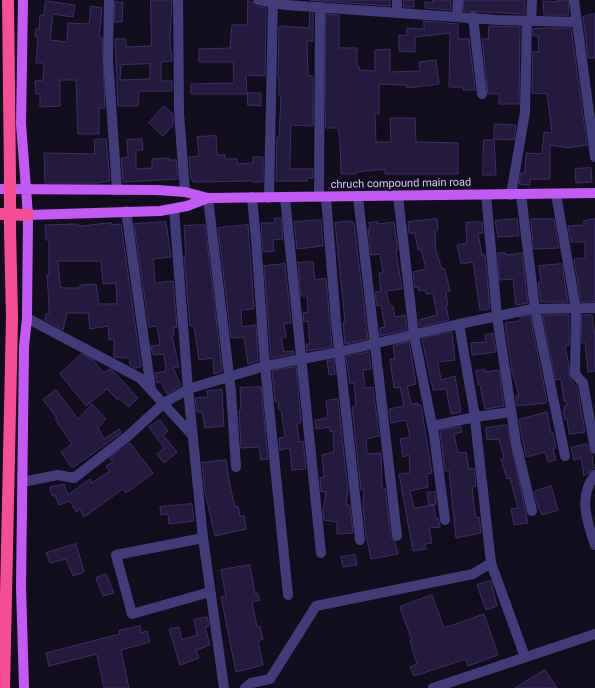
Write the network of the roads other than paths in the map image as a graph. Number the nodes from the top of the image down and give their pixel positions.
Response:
1 (8, 0) edge
2 (23, 0) edge
3 (109, 0) edge
4 (178, 0) edge
5 (258, 0) edge
6 (397, 0) edge
7 (458, 0) edge
8 (532, 0) edge
9 (574, 0) edge
10 (273, 1) edge
11 (336, 4) edge
12 (320, 7) junction
13 (397, 13) junction
14 (457, 17) junction
15 (473, 17) junction
16 (529, 21) junction
17 (577, 22) junction
18 (482, 94) dead end
19 (595, 157) edge
20 (0, 189) edge
21 (26, 190) junction
22 (117, 190) junction
23 (184, 192) junction
24 (556, 194) junction
25 (595, 194) edge
26 (486, 195) junction
27 (516, 195) junction
28 (398, 196) junction
29 (252, 197) junction
30 (322, 197) junction
31 (358, 197) junction
32 (208, 198) junction
33 (269, 198) junction
34 (286, 198) junction
35 (174, 209) junction
36 (126, 211) junction
37 (0, 214) edge
38 (28, 215) junction
39 (595, 308) edge
40 (535, 309) junction
41 (576, 309) junction
42 (497, 316) junction
43 (27, 318) junction
44 (459, 324) junction
45 (414, 335) junction
46 (376, 344) junction
47 (339, 352) junction
48 (303, 359) junction
49 (265, 366) junction
50 (229, 376) junction
51 (188, 389) junction
52 (151, 390) junction
53 (164, 402) junction
54 (511, 412) junction
55 (475, 416) junction
56 (432, 426) junction
57 (193, 436) junction
58 (594, 447) edge
59 (565, 456) dead end
60 (236, 467) dead end
61 (595, 475) edge
62 (22, 482) junction
63 (532, 511) dead end
64 (445, 520) dead end
65 (397, 536) dead end
66 (203, 538) junction
67 (360, 540) dead end
68 (595, 545) edge
69 (321, 553) dead end
70 (492, 563) junction
71 (210, 592) junction
72 (288, 595) dead end
73 (595, 634) edge
74 (525, 657) junction
75 (4, 688) edge
76 (24, 688) edge
77 (224, 688) edge
78 (245, 688) edge
79 (433, 688) edge

1 - 75 highway, bridge
2 - 21 main road
3 - 22 street
4 - 23 street
5 - 10 street
6 - 13 street
7 - 14 street
8 - 16 street
9 - 17 street
10 - 12 street
10 - 33 street
11 - 12 street
11 - 13 street
12 - 30 street
13 - 14 street
14 - 15 street
15 - 16 street
15 - 18 street
16 - 17 street
16 - 27 street
17 - 19 street
20 - 21 main road
21 - 22 main road
21 - 38 main road
22 - 23 main road
23 - 32 main road
24 - 25 main road, chruch compound main road
24 - 27 main road, chruch compound main road
24 - 41 street
26 - 27 main road, chruch compound main road
26 - 28 main road, chruch compound main road
26 - 42 street
27 - 40 street
28 - 31 main road, chruch compound main road
28 - 45 street
29 - 32 main road, chruch compound main road
29 - 33 main road, chruch compound main road
29 - 49 street
30 - 31 main road, chruch compound main road
30 - 34 main road, chruch compound main road
30 - 47 street
31 - 46 street
32 - 35 main road
32 - 50 street
33 - 34 main road, chruch compound main road
34 - 48 street
35 - 36 main road
35 - 51 street
36 - 38 main road
36 - 52 street
37 - 38 highway
38 - 43 main road
39 - 41 street
40 - 41 street
40 - 42 street
40 - 59 street
41 - 58 street
42 - 44 street
42 - 54 street
43 - 52 street
43 - 62 main road
44 - 45 street
44 - 55 street
45 - 46 street
45 - 56 street
46 - 47 street
46 - 65 street
47 - 48 street
47 - 67 street
48 - 49 street
48 - 69 street
49 - 50 street
49 - 72 street
50 - 51 street
50 - 60 street
51 - 53 street
51 - 57 street
52 - 53 street
53 - 57 street
53 - 62 street
54 - 55 street
54 - 63 street
55 - 56 street
55 - 70 street
56 - 64 street
57 - 66 street
61 - 68 street
62 - 76 main road
66 - 71 street
66 - 71 street
70 - 74 street
70 - 78 street
71 - 77 street
73 - 74 street
74 - 79 street

